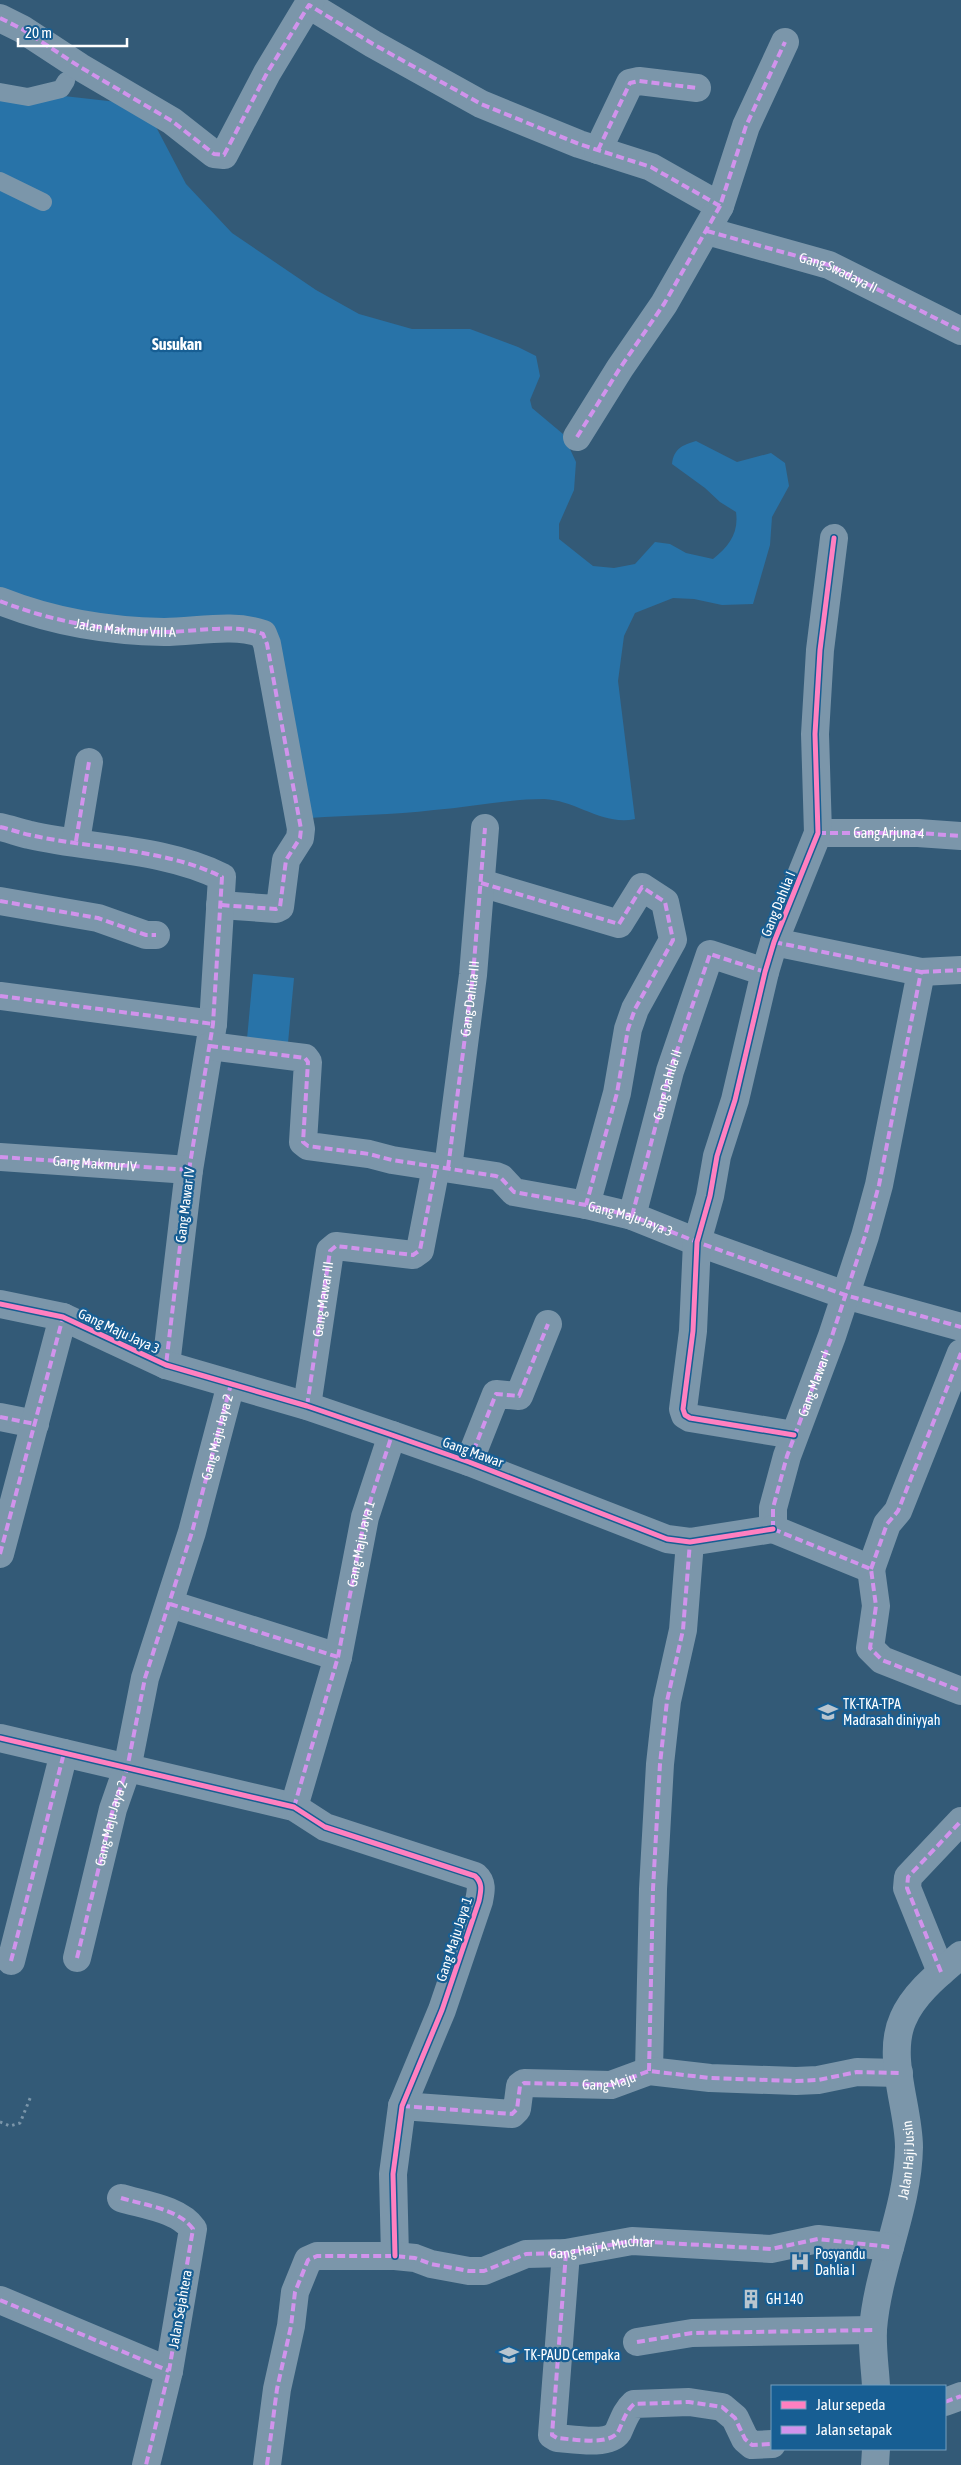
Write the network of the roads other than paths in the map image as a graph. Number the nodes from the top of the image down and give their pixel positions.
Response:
1 (310, 3) edge
2 (0, 18) edge
3 (785, 42) dead end
4 (66, 81) dead end
5 (697, 88) dead end
6 (0, 92) edge
7 (598, 150) junction
8 (0, 181) edge
9 (44, 202) dead end
10 (720, 206) junction
11 (707, 231) junction
12 (961, 331) edge
13 (577, 437) dead end
14 (834, 538) dead end
15 (0, 601) edge
16 (89, 762) dead end
17 (0, 827) edge
18 (485, 828) dead end
19 (818, 833) junction
20 (961, 836) edge
21 (76, 841) junction
22 (481, 883) junction
23 (0, 901) edge
24 (220, 905) junction
25 (156, 935) dead end
26 (774, 942) junction
27 (961, 970) edge
28 (765, 972) junction
29 (921, 972) junction
30 (0, 996) edge
31 (211, 1035) junction
32 (0, 1157) edge
33 (442, 1167) junction
34 (189, 1170) junction
35 (586, 1205) junction
36 (632, 1216) junction
37 (697, 1242) junction
38 (846, 1295) junction
39 (0, 1304) edge
40 (62, 1318) junction
41 (548, 1324) dead end
42 (961, 1327) edge
43 (961, 1352) edge
44 (166, 1365) junction
45 (231, 1384) junction
46 (307, 1406) junction
47 (0, 1417) edge
48 (35, 1424) junction
49 (392, 1435) junction
50 (794, 1435) junction
51 (468, 1462) junction
52 (773, 1529) junction
53 (690, 1542) junction
54 (0, 1554) edge
55 (871, 1569) junction
56 (170, 1604) junction
57 (338, 1657) junction
58 (961, 1692) edge
59 (0, 1738) edge
60 (64, 1753) junction
61 (127, 1768) junction
62 (294, 1807) junction
63 (961, 1821) edge
64 (961, 1955) edge
65 (77, 1958) dead end
66 (11, 1961) dead end
67 (941, 1972) junction
68 (648, 2071) junction
69 (898, 2072) junction
70 (402, 2106) junction
71 (121, 2198) dead end
72 (890, 2247) junction
73 (566, 2253) junction
74 (395, 2256) junction
75 (0, 2300) edge
76 (873, 2330) junction
77 (637, 2342) dead end
78 (169, 2370) junction
79 (876, 2385) edge
80 (961, 2396) edge
81 (946, 2402) edge
82 (771, 2444) edge
83 (876, 2450) edge
84 (146, 2465) edge
85 (267, 2465) edge
86 (875, 2465) edge

1 - 2 street
1 - 7 street
3 - 10 street
4 - 6 lane
5 - 7 street
7 - 10 street
8 - 9 lane
10 - 11 street
11 - 12 street, Gang Swadaya II
11 - 13 street
14 - 19 street, Gang Dahlia I
15 - 24 street, Jalan Makmur VIII A
16 - 21 street
17 - 21 street
18 - 22 street, Gang Dahlia III
19 - 20 street, Gang Arjuna 4
19 - 26 street, Gang Dahlia I
21 - 24 street, Gang Mawar IV
22 - 33 street, Gang Dahlia III
22 - 35 street
23 - 25 street
24 - 31 street, Gang Mawar IV
26 - 28 street, Gang Dahlia I
26 - 29 street
27 - 29 street
28 - 36 street, Gang Dahlia II
28 - 37 street, Gang Dahlia I
29 - 38 street, Gang Mawar I
30 - 31 street
31 - 33 street, Gang Maju Jaya 3
31 - 34 street, Gang Mawar IV
32 - 34 street, Gang Makmur IV
33 - 35 street, Gang Maju Jaya 3
33 - 46 street, Gang Mawar III
34 - 44 street, Gang Mawar IV
35 - 36 street, Gang Maju Jaya 3
36 - 37 street, Gang Maju Jaya 3
37 - 38 street, Gang Maju Jaya 3
37 - 50 street, Gang Dahlia I
38 - 42 street, Gang Maju Jaya 3
38 - 50 street, Gang Mawar I
39 - 40 street
40 - 44 street, Gang Maju Jaya 3
40 - 48 street, Gang Maju Jaya 3
41 - 51 street
43 - 55 street
44 - 45 street, Gang Mawar
45 - 46 street, Gang Mawar
45 - 56 street, Gang Maju Jaya 2
46 - 49 street, Gang Mawar
47 - 48 street
48 - 54 street, Gang Maju Jaya 3
49 - 51 street, Gang Mawar
49 - 57 street, Gang Maju Jaya 1
50 - 52 street, Gang Mawar I
51 - 53 street, Gang Mawar
52 - 53 street, Gang Mawar
52 - 55 street
53 - 68 street
55 - 58 street
56 - 57 street
56 - 61 street, Gang Maju Jaya 2
57 - 62 street, Gang Maju Jaya 1
59 - 60 street
60 - 61 street
60 - 66 street
61 - 62 street
61 - 65 street, Gang Maju Jaya 2
62 - 70 street, Gang Maju Jaya 1
63 - 67 street
64 - 67 street, Jalan Haji Jusin
67 - 69 street, Jalan Haji Jusin
68 - 69 street, Gang Maju
68 - 70 street, Gang Maju
69 - 72 street, Jalan Haji Jusin
70 - 74 street
71 - 78 street, Jalan Sejahtera
72 - 73 street, Gang Haji A. Muchtar
72 - 76 street, Jalan Haji Jusin
73 - 74 street, Gang Haji A. Muchtar
73 - 82 street
74 - 85 street, Gang Haji A. Muchtar
75 - 78 street
76 - 77 street
76 - 79 street, Jalan Haji Jusin
78 - 84 street, Jalan Sejahtera
80 - 81 street
83 - 86 street

